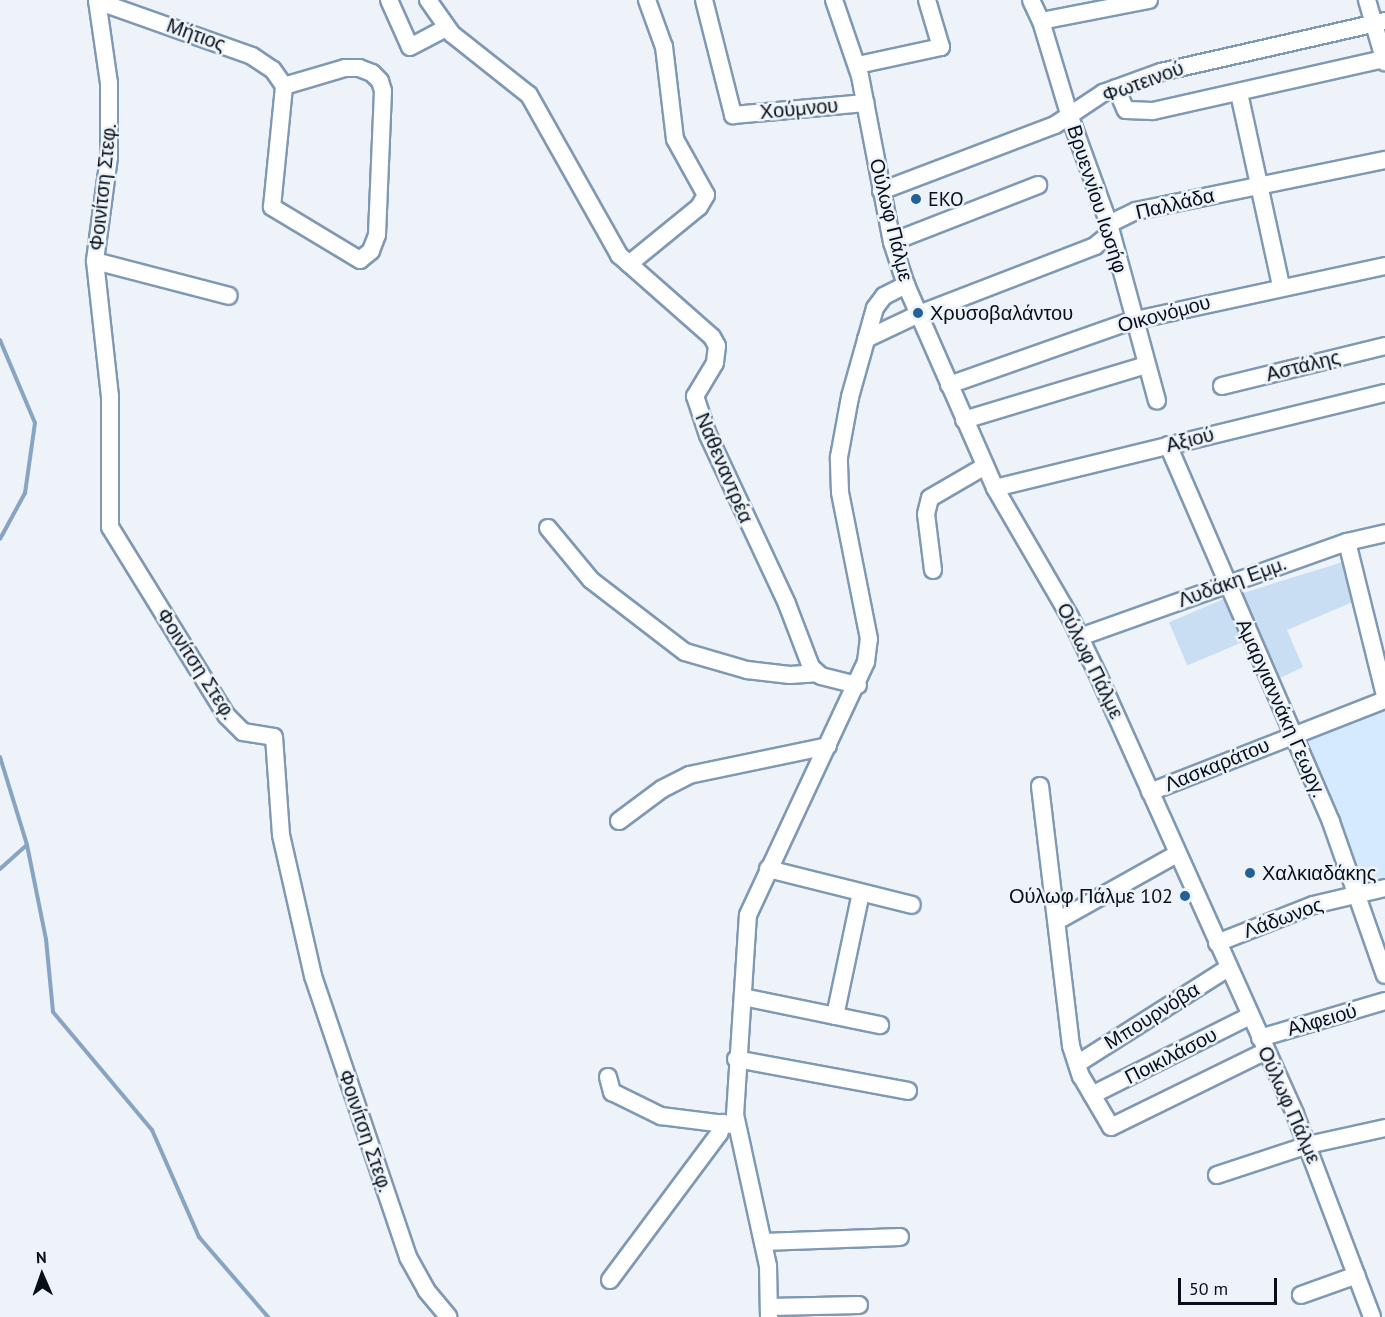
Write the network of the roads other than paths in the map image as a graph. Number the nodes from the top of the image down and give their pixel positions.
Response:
1 (389, 0) edge
2 (428, 0) edge
3 (647, 0) edge
4 (704, 0) edge
5 (834, 0) edge
6 (927, 0) edge
7 (1030, 0) edge
8 (1149, 0) edge
9 (1367, 0) edge
10 (97, 1) edge
11 (1115, 3) edge
12 (1041, 21) junction
13 (1379, 22) edge
14 (446, 28) junction
15 (1384, 60) edge
16 (858, 65) junction
17 (284, 86) junction
18 (1116, 88) junction
19 (1239, 93) junction
20 (865, 103) junction
21 (1070, 117) junction
22 (1385, 160) edge
23 (1038, 185) dead end
24 (1259, 186) junction
25 (881, 191) junction
26 (1109, 224) junction
27 (892, 242) junction
28 (95, 261) junction
29 (629, 264) junction
30 (1385, 266) edge
31 (906, 285) junction
32 (1281, 286) junction
33 (229, 296) dead end
34 (919, 314) junction
35 (1134, 320) junction
36 (866, 339) junction
37 (1385, 346) edge
38 (1146, 364) junction
39 (949, 385) junction
40 (1222, 386) dead end
41 (1385, 393) edge
42 (1157, 401) dead end
43 (964, 420) junction
44 (1168, 445) junction
45 (985, 466) junction
46 (995, 488) junction
47 (548, 528) dead end
48 (1385, 532) edge
49 (1347, 542) junction
50 (933, 570) dead end
51 (1227, 584) junction
52 (1080, 637) junction
53 (816, 673) junction
54 (858, 685) junction
55 (1385, 698) edge
56 (1293, 734) junction
57 (828, 746) junction
58 (1040, 786) dead end
59 (1150, 792) junction
60 (619, 820) dead end
61 (1177, 854) junction
62 (768, 869) junction
63 (1385, 888) edge
64 (861, 892) junction
65 (1359, 893) junction
66 (912, 905) dead end
67 (1057, 921) junction
68 (1216, 943) junction
69 (1228, 968) junction
70 (1385, 975) edge
71 (743, 997) junction
72 (1385, 1002) edge
73 (835, 1016) junction
74 (1250, 1016) junction
75 (880, 1025) dead end
76 (1263, 1044) junction
77 (736, 1059) junction
78 (1077, 1064) junction
79 (608, 1077) dead end
80 (908, 1091) dead end
81 (1092, 1095) junction
82 (729, 1124) junction
83 (1385, 1128) edge
84 (1308, 1145) junction
85 (1216, 1175) dead end
86 (900, 1237) dead end
87 (763, 1242) junction
88 (1357, 1275) junction
89 (610, 1280) dead end
90 (1301, 1296) dead end
91 (859, 1305) dead end
92 (770, 1312) edge
93 (449, 1317) edge
94 (1372, 1317) edge

1 - 14 street
2 - 14 street, Ναθεναντρέα
3 - 29 street
4 - 20 street, Χούμνου
5 - 16 street, Ούλωφ Πάλμε
6 - 16 street
7 - 12 street, Βρυεννίου Ιωσήφ
8 - 11 street
9 - 13 street
10 - 17 street, Μήτιος
10 - 28 street, Φοινίτση Στεφ.
11 - 12 street
12 - 21 street, Βρυεννίου Ιωσήφ
13 - 15 street
13 - 18 street, Φωτεινού
14 - 29 street, Ναθεναντρέα
15 - 19 street
16 - 20 street, Ούλωφ Πάλμε
17 - 17 street
18 - 19 street
18 - 21 street, Φωτεινού
19 - 24 street
20 - 25 street, Ούλωφ Πάλμε
21 - 25 street, Φωτεινού
21 - 26 street, Βρυεννίου Ιωσήφ
22 - 24 street, Παλλάδα
23 - 27 street
24 - 26 street, Παλλάδα
24 - 32 street
25 - 27 street, Ούλωφ Πάλμε
26 - 34 street, Παλλάδα
26 - 35 street, Βρυεννίου Ιωσήφ
27 - 31 street, Ούλωφ Πάλμε
28 - 33 street
28 - 93 street, Φοινίτση Στεφ.
29 - 53 street, Ναθεναντρέα
30 - 32 street, Οικονόμου
31 - 34 street, Ούλωφ Πάλμε
31 - 36 street
32 - 35 street, Οικονόμου
34 - 36 street, Παλλάδα
34 - 39 street, Ούλωφ Πάλμε
35 - 38 street, Βρυεννίου Ιωσήφ
35 - 39 street, Οικονόμου
36 - 54 street
37 - 40 street, Αστάλης
38 - 42 street, Βρυεννίου Ιωσήφ
38 - 43 street
39 - 43 street, Ούλωφ Πάλμε
41 - 44 street, Αξιού
43 - 45 street, Ούλωφ Πάλμε
44 - 46 street, Αξιού
44 - 51 street, Αμαργιαννάκη Γεωργ.
45 - 46 street, Ούλωφ Πάλμε
45 - 50 street
46 - 52 street, Ούλωφ Πάλμε
47 - 53 street
48 - 49 street, Λυδάκη Εμμ.
49 - 51 street, Λυδάκη Εμμ.
49 - 55 street
51 - 52 street, Λυδάκη Εμμ.
51 - 56 street, Αμαργιαννάκη Γεωργ.
52 - 59 street, Ούλωφ Πάλμε
53 - 54 street
54 - 57 street
55 - 56 street, Λασκαράτου
56 - 59 street, Λασκαράτου
56 - 65 street, Αμαργιαννάκη Γεωργ.
57 - 60 street
57 - 62 street
58 - 67 street
59 - 61 street, Ούλωφ Πάλμε
61 - 67 street
61 - 68 street, Ούλωφ Πάλμε
62 - 64 street
62 - 71 street
63 - 65 street, Λάδωνος
64 - 66 street
64 - 73 street
65 - 68 street, Λάδωνος
65 - 70 street, Αμαργιαννάκη Γεωργ.
67 - 78 street
68 - 69 street, Ούλωφ Πάλμε
69 - 74 street, Ούλωφ Πάλμε
69 - 78 street, Μπουρνόβα
71 - 73 street
71 - 77 street
72 - 76 street, Αλφειού
73 - 75 street
74 - 76 street, Ούλωφ Πάλμε
74 - 81 street, Ποικιλάσου
76 - 81 street, Αλφειού
76 - 84 street, Ούλωφ Πάλμε
77 - 80 street
77 - 82 street
78 - 81 street
79 - 82 street
82 - 87 street
82 - 89 street
83 - 84 street
84 - 85 street
84 - 88 street, Ούλωφ Πάλμε
86 - 87 street
87 - 92 street
88 - 90 street
88 - 94 street, Ούλωφ Πάλμε
91 - 92 street

